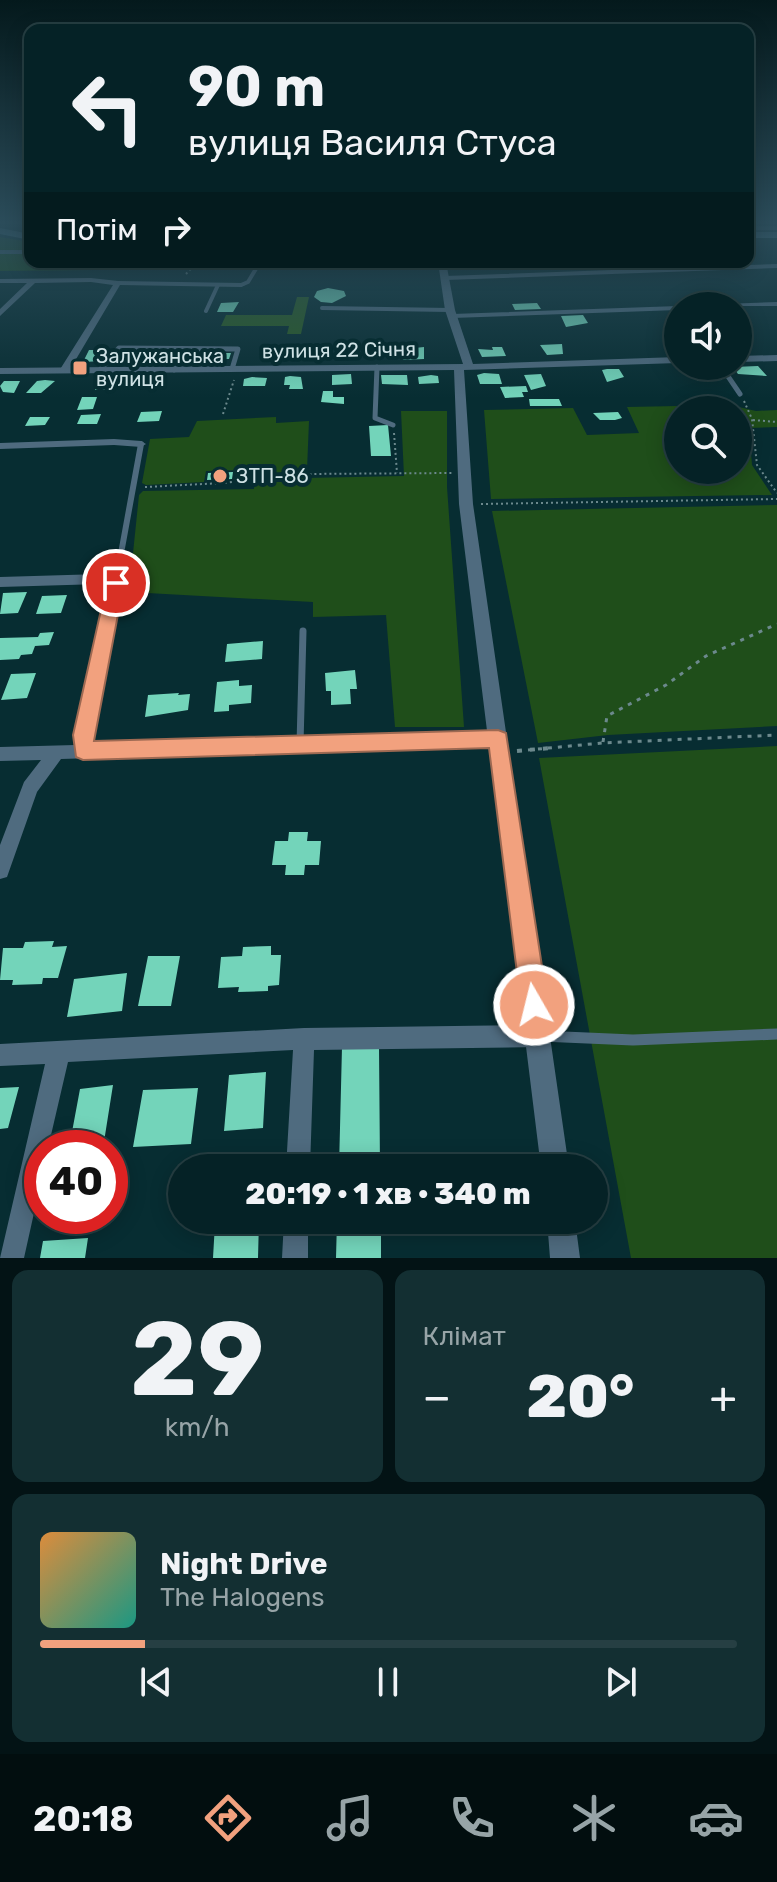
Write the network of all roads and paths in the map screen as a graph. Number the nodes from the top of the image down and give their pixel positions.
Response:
1 (34, 280) junction
2 (249, 280) edge
3 (445, 280) edge
4 (0, 281) edge
5 (118, 283) junction
6 (218, 285) junction
7 (241, 285) joint
8 (777, 304) edge
9 (752, 305) edge
10 (322, 308) dead end
11 (664, 308) edge
12 (206, 311) dead end
13 (451, 313) junction
14 (0, 314) edge
15 (181, 349) junction
16 (777, 358) edge
17 (752, 359) edge
18 (664, 360) edge
19 (377, 367) junction
20 (464, 367) junction
21 (235, 369) junction
22 (100, 370) junction
23 (174, 370) junction
24 (0, 371) edge
25 (64, 371) junction
26 (730, 380) edge
27 (740, 394) edge
28 (223, 414) dead end
29 (752, 419) joint
30 (777, 422) edge
31 (393, 425) joint
32 (141, 444) joint
33 (0, 446) edge
34 (397, 473) junction
35 (463, 473) junction
36 (133, 488) junction
37 (777, 493) edge
38 (777, 499) edge
39 (466, 504) junction
40 (0, 582) edge
41 (116, 583) junction
42 (777, 624) edge
43 (303, 631) dead end
44 (777, 735) edge
45 (602, 743) junction
46 (300, 744) junction
47 (499, 745) junction
48 (83, 751) junction
49 (57, 752) junction
50 (0, 754) edge
51 (0, 870) edge
52 (777, 1034) edge
53 (539, 1036) junction
54 (304, 1039) junction
55 (59, 1052) junction
56 (0, 1055) edge
57 (299, 1154) edge
58 (553, 1154) edge
59 (296, 1234) edge
60 (562, 1234) edge
61 (11, 1258) edge
62 (295, 1258) edge
63 (565, 1258) edge

1 - 4 street
1 - 5 street
1 - 14 street
2 - 7 lane
3 - 13 street
5 - 6 street
5 - 25 street
6 - 7 street
6 - 12 lane
8 - 9 street
10 - 13 lane
11 - 13 street
13 - 20 street
15 - 21 lane
15 - 22 lane
15 - 23 lane
16 - 17 street
18 - 20 street, вулиця 22 Січня
19 - 20 street, вулиця 22 Січня
19 - 21 street, вулиця 22 Січня
19 - 31 lane
20 - 35 street
21 - 23 street, вулиця 22 Січня
21 - 28 path
22 - 23 street, вулиця 22 Січня
22 - 25 street, вулиця 22 Січня
24 - 25 street, вулиця 22 Січня
26 - 27 lane
29 - 30 path
29 - 37 path
31 - 34 path
32 - 33 street
32 - 36 lane
34 - 35 path
34 - 36 path
35 - 39 street
36 - 41 lane
38 - 39 path
39 - 47 street
40 - 41 street
41 - 48 street
42 - 45 path
43 - 46 lane
44 - 45 path
45 - 47 path
46 - 47 street
46 - 48 street
47 - 53 street
48 - 49 street
49 - 50 street
49 - 51 street
52 - 53 lane
53 - 54 street
53 - 58 street
54 - 55 street
54 - 57 street
55 - 56 street
55 - 61 street
59 - 62 street
60 - 63 street

